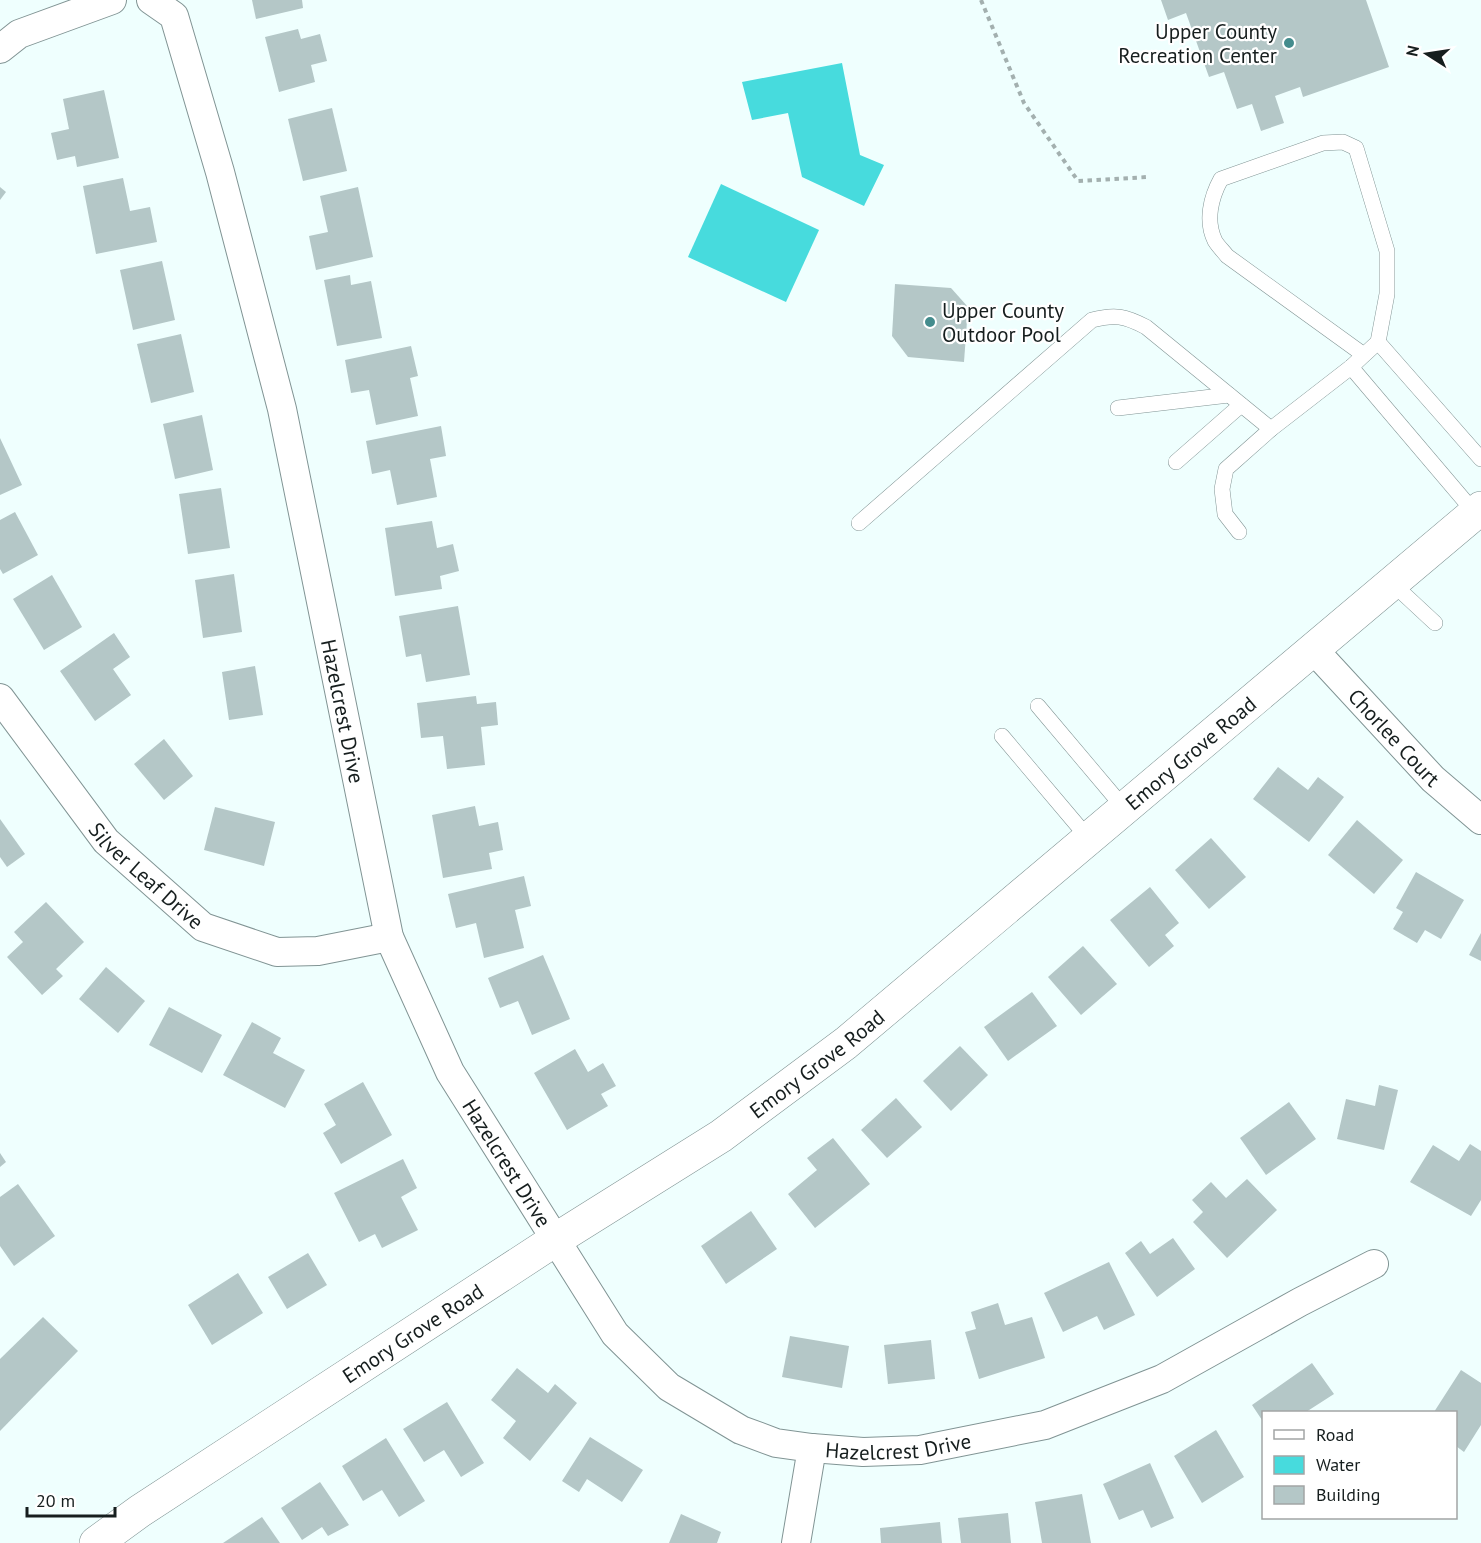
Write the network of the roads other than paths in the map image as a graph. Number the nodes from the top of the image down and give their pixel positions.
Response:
1 (112, 0) edge
2 (151, 0) edge
3 (0, 49) edge
4 (1378, 342) junction
5 (1364, 355) junction
6 (1351, 367) junction
7 (1235, 400) junction
8 (1118, 408) dead end
9 (1271, 429) junction
10 (1481, 459) edge
11 (1176, 462) dead end
12 (1478, 510) edge
13 (860, 523) dead end
14 (1239, 532) dead end
15 (1392, 583) junction
16 (1435, 623) dead end
17 (1313, 649) junction
18 (0, 698) edge
19 (1038, 706) dead end
20 (1002, 736) dead end
21 (1124, 808) junction
22 (1481, 820) edge
23 (1089, 839) junction
24 (389, 937) junction
25 (555, 1240) junction
26 (1374, 1264) dead end
27 (812, 1448) junction
28 (96, 1543) edge
29 (796, 1543) edge

1 - 3 street
2 - 24 street, Hazelcrest Drive
4 - 5 lane
4 - 5 lane
4 - 10 lane
5 - 6 lane
6 - 9 lane
6 - 12 lane
7 - 8 lane
7 - 9 lane
7 - 11 lane
7 - 13 lane
9 - 14 lane
12 - 15 street, Emory Grove Road
15 - 16 lane
15 - 17 street, Emory Grove Road
17 - 21 street, Emory Grove Road
17 - 22 street, Chorlee Court
18 - 24 street, Silver Leaf Drive
19 - 21 lane
20 - 23 lane
21 - 23 street, Emory Grove Road
23 - 25 street, Emory Grove Road
24 - 25 street, Hazelcrest Drive
25 - 27 street, Hazelcrest Drive
25 - 28 street, Emory Grove Road
26 - 27 street, Hazelcrest Drive
27 - 29 street

